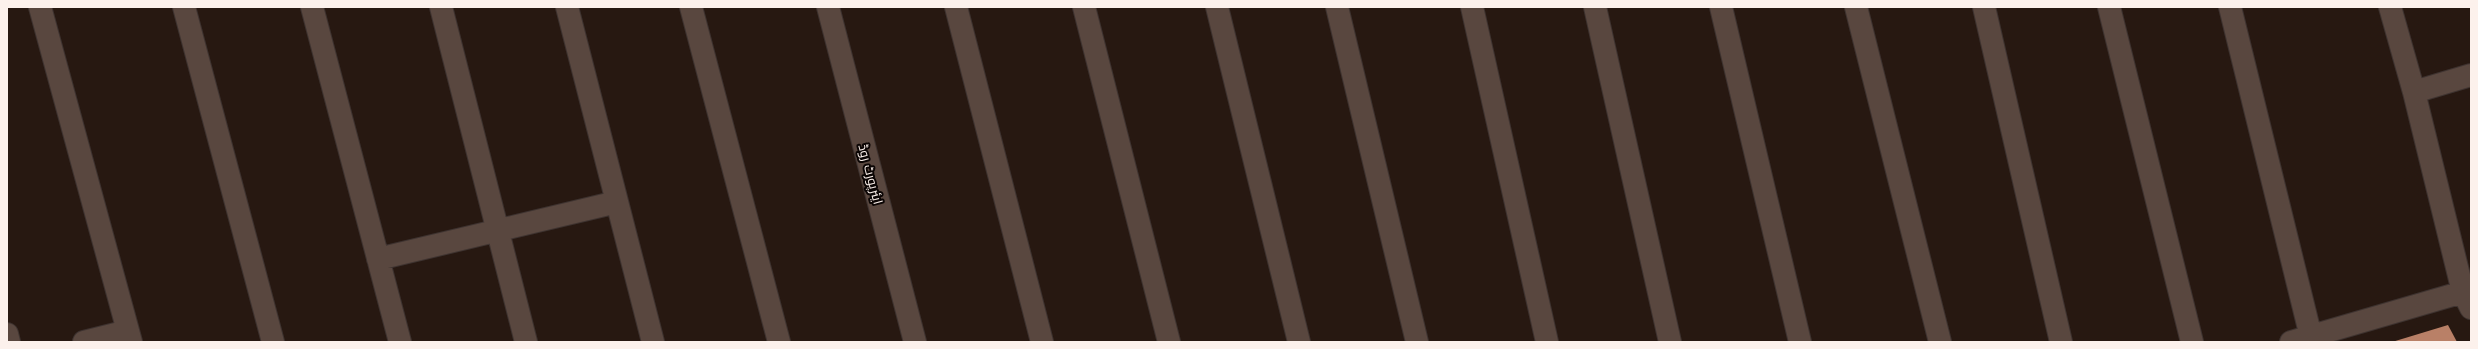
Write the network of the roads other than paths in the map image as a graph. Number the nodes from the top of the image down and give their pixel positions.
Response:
1 (40, 7) edge
2 (184, 7) edge
3 (312, 7) edge
4 (441, 7) edge
5 (567, 7) edge
6 (691, 7) edge
7 (828, 7) edge
8 (956, 7) edge
9 (1084, 7) edge
10 (1217, 7) edge
11 (1337, 7) edge
12 (1472, 7) edge
13 (1595, 7) edge
14 (1721, 7) edge
15 (1856, 7) edge
16 (1984, 7) edge
17 (2109, 7) edge
18 (2230, 7) edge
19 (2390, 7) edge
20 (2471, 75) edge
21 (2414, 92) junction
22 (617, 202) junction
23 (498, 231) junction
24 (378, 259) junction
25 (2467, 300) edge
26 (7, 334) edge
27 (130, 337) edge
28 (2301, 339) edge
29 (9, 342) edge
30 (84, 342) edge
31 (272, 342) edge
32 (400, 342) edge
33 (526, 342) edge
34 (653, 342) edge
35 (779, 342) edge
36 (915, 342) edge
37 (1042, 342) edge
38 (1169, 342) edge
39 (1299, 342) edge
40 (1417, 342) edge
41 (1548, 342) edge
42 (1670, 342) edge
43 (1800, 342) edge
44 (1940, 342) edge
45 (2061, 342) edge
46 (2192, 342) edge

1 - 27 street
2 - 31 street
3 - 24 street
4 - 23 street
5 - 22 street
6 - 35 street
7 - 36 street, ایئرپورٹ روڈ
8 - 37 street
9 - 38 street
10 - 39 street
11 - 40 street
12 - 41 street
13 - 42 street
14 - 43 street
15 - 44 street
16 - 45 street
17 - 46 street
18 - 28 street
19 - 21 street
20 - 21 street
21 - 25 street
22 - 23 street
22 - 34 street
23 - 24 street
23 - 33 street
24 - 32 street
25 - 28 street
26 - 29 street
27 - 30 street

